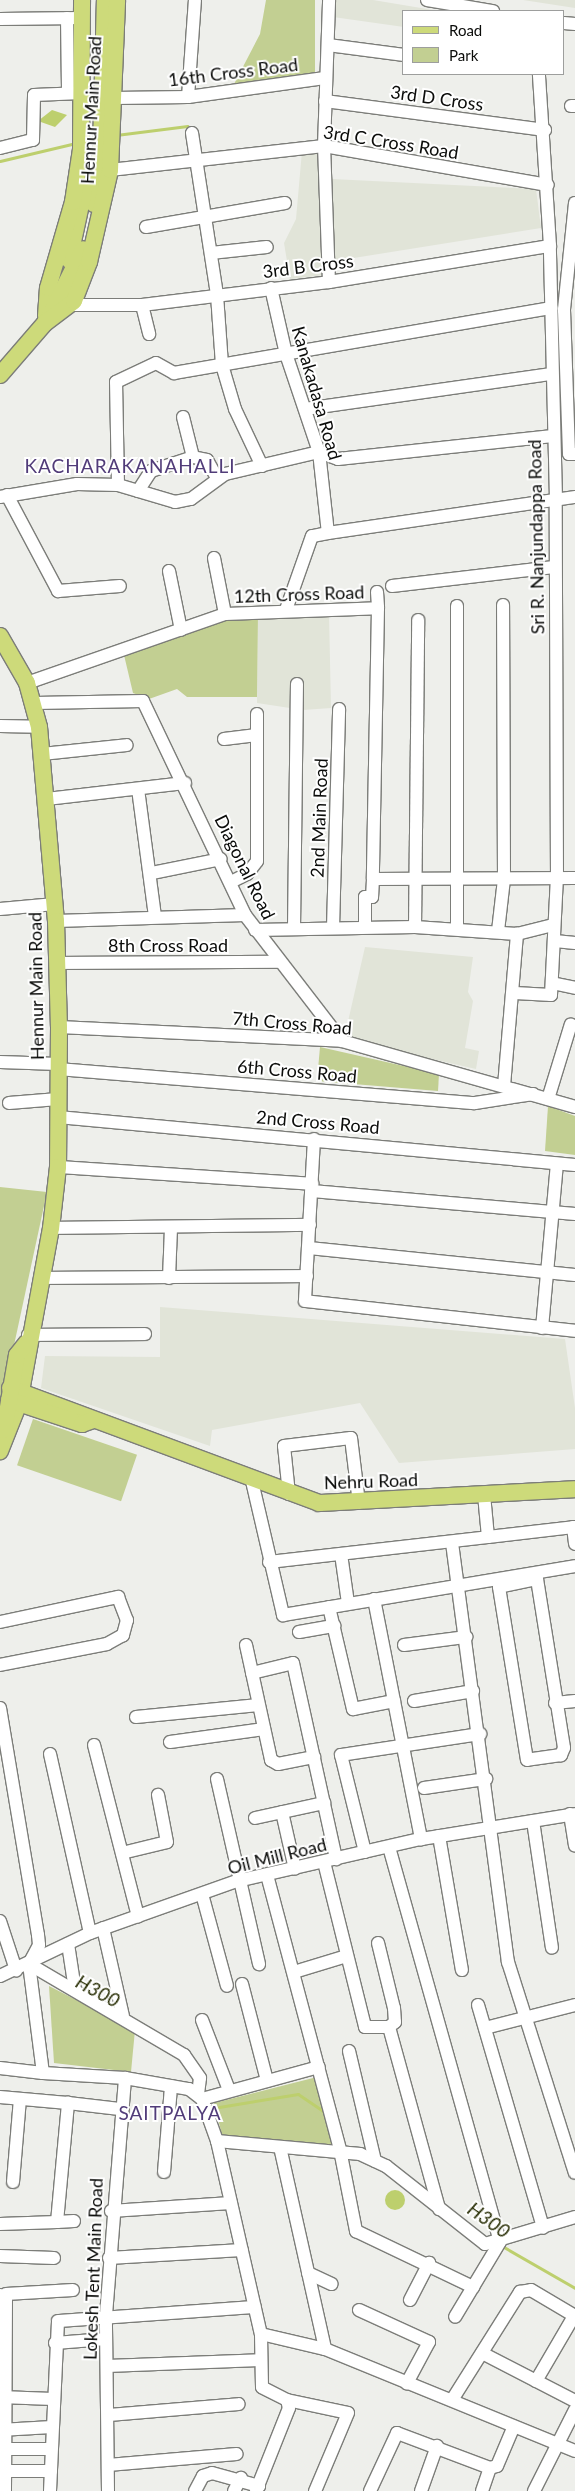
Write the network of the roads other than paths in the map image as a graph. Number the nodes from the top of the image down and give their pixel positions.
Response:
1 (82, 0) edge
2 (96, 0) edge
3 (105, 0) edge
4 (116, 0) edge
5 (195, 0) edge
6 (329, 0) edge
7 (426, 0) edge
8 (486, 10) edge
9 (74, 18) junction
10 (0, 19) edge
11 (328, 45) junction
12 (402, 55) edge
13 (538, 75) edge
14 (326, 78) junction
15 (75, 93) junction
16 (114, 98) junction
17 (188, 98) junction
18 (325, 101) junction
19 (545, 130) junction
20 (192, 133) dead end
21 (96, 143) junction
22 (324, 146) junction
23 (0, 148) edge
24 (197, 160) junction
25 (110, 170) junction
26 (548, 185) junction
27 (285, 203) dead end
28 (575, 203) edge
29 (205, 216) junction
30 (146, 227) dead end
31 (550, 246) junction
32 (267, 247) dead end
33 (211, 253) junction
34 (329, 282) junction
35 (271, 288) junction
36 (217, 295) junction
37 (65, 299) junction
38 (142, 305) junction
39 (551, 308) junction
40 (570, 311) edge
41 (45, 323) junction
42 (149, 334) dead end
43 (286, 354) junction
44 (222, 365) junction
45 (2, 368) edge
46 (570, 370) edge
47 (552, 374) junction
48 (305, 409) junction
49 (183, 417) dead end
50 (553, 436) junction
51 (319, 452) junction
52 (575, 454) edge
53 (193, 457) junction
54 (262, 466) junction
55 (217, 478) junction
56 (118, 485) junction
57 (138, 491) junction
58 (4, 496) edge
59 (575, 497) edge
60 (556, 499) junction
61 (328, 533) junction
62 (214, 558) dead end
63 (554, 567) junction
64 (169, 571) dead end
65 (120, 586) dead end
66 (392, 586) dead end
67 (377, 592) dead end
68 (503, 605) dead end
69 (456, 606) dead end
70 (378, 608) junction
71 (286, 610) junction
72 (225, 614) junction
73 (418, 620) dead end
74 (181, 630) junction
75 (0, 636) edge
76 (27, 683) junction
77 (297, 684) dead end
78 (35, 703) junction
79 (339, 709) dead end
80 (257, 714) dead end
81 (0, 726) edge
82 (39, 726) junction
83 (257, 735) junction
84 (224, 739) dead end
85 (127, 745) dead end
86 (42, 754) junction
87 (185, 783) junction
88 (138, 788) junction
89 (46, 799) junction
90 (221, 859) junction
91 (152, 873) junction
92 (416, 878) junction
93 (458, 878) junction
94 (557, 878) junction
95 (575, 878) edge
96 (373, 879) junction
97 (504, 879) junction
98 (231, 882) junction
99 (55, 904) junction
100 (0, 909) edge
101 (245, 915) junction
102 (155, 916) junction
103 (56, 921) junction
104 (552, 925) junction
105 (415, 926) junction
106 (294, 928) junction
107 (333, 928) junction
108 (365, 928) junction
109 (457, 928) junction
110 (254, 930) junction
111 (498, 931) junction
112 (517, 934) junction
113 (555, 941) junction
114 (575, 944) edge
115 (278, 962) junction
116 (58, 963) junction
117 (552, 983) junction
118 (575, 988) edge
119 (515, 993) junction
120 (571, 1024) dead end
121 (59, 1027) junction
122 (342, 1041) junction
123 (0, 1062) edge
124 (58, 1066) junction
125 (504, 1086) junction
126 (533, 1094) junction
127 (58, 1099) junction
128 (548, 1099) junction
129 (9, 1103) dead end
130 (575, 1108) edge
131 (58, 1117) junction
132 (314, 1139) junction
133 (557, 1164) junction
134 (575, 1165) edge
135 (58, 1167) junction
136 (312, 1187) junction
137 (552, 1212) junction
138 (575, 1214) edge
139 (310, 1225) junction
140 (51, 1228) junction
141 (171, 1228) junction
142 (309, 1248) junction
143 (547, 1272) junction
144 (575, 1275) edge
145 (307, 1276) junction
146 (41, 1278) junction
147 (169, 1278) junction
148 (542, 1328) junction
149 (575, 1331) edge
150 (145, 1334) dead end
151 (27, 1338) junction
152 (14, 1396) junction
153 (0, 1451) edge
154 (251, 1478) junction
155 (575, 1489) edge
156 (290, 1494) junction
157 (484, 1495) junction
158 (359, 1503) junction
159 (574, 1527) edge
160 (488, 1537) junction
161 (452, 1543) junction
162 (575, 1544) edge
163 (341, 1554) junction
164 (269, 1562) junction
165 (575, 1566) edge
166 (458, 1584) junction
167 (374, 1599) junction
168 (348, 1603) junction
169 (329, 1606) junction
170 (0, 1622) edge
171 (334, 1626) junction
172 (299, 1632) dead end
173 (466, 1637) junction
174 (246, 1645) dead end
175 (404, 1645) dead end
176 (0, 1666) edge
177 (252, 1673) junction
178 (473, 1691) junction
179 (394, 1701) junction
180 (414, 1701) dead end
181 (575, 1701) edge
182 (555, 1703) junction
183 (258, 1705) junction
184 (0, 1708) edge
185 (136, 1716) dead end
186 (264, 1729) junction
187 (480, 1734) junction
188 (170, 1742) dead end
189 (94, 1746) dead end
190 (403, 1748) junction
191 (50, 1754) dead end
192 (314, 1757) junction
193 (217, 1779) dead end
194 (486, 1779) junction
195 (424, 1788) dead end
196 (158, 1795) dead end
197 (324, 1803) junction
198 (282, 1812) junction
199 (573, 1814) edge
200 (255, 1818) dead end
201 (532, 1821) junction
202 (493, 1827) junction
203 (439, 1836) junction
204 (421, 1839) junction
205 (389, 1846) junction
206 (575, 1846) edge
207 (365, 1852) junction
208 (122, 1853) junction
209 (330, 1860) junction
210 (295, 1868) junction
211 (267, 1875) junction
212 (237, 1882) junction
213 (202, 1894) junction
214 (138, 1916) junction
215 (0, 1921) edge
216 (103, 1928) junction
217 (90, 1933) junction
218 (378, 1943) dead end
219 (68, 1944) junction
220 (552, 1948) dead end
221 (348, 1956) junction
222 (29, 1964) junction
223 (259, 1964) dead end
224 (16, 1970) junction
225 (462, 1970) dead end
226 (294, 1972) junction
227 (0, 1976) edge
228 (242, 1984) dead end
229 (227, 1986) dead end
230 (75, 1990) junction
231 (478, 2005) dead end
232 (575, 2005) edge
233 (123, 2016) junction
234 (526, 2018) junction
235 (202, 2020) dead end
236 (389, 2027) junction
237 (485, 2028) junction
238 (349, 2051) dead end
239 (319, 2067) junction
240 (0, 2068) edge
241 (43, 2073) junction
242 (125, 2078) junction
243 (267, 2081) junction
244 (171, 2086) junction
245 (229, 2090) junction
246 (200, 2096) junction
247 (0, 2097) edge
248 (20, 2099) junction
249 (68, 2103) junction
250 (120, 2109) junction
251 (217, 2141) junction
252 (280, 2147) junction
253 (340, 2150) junction
254 (375, 2160) junction
255 (164, 2172) dead end
256 (575, 2173) edge
257 (13, 2182) dead end
258 (437, 2200) junction
259 (231, 2203) junction
260 (111, 2211) junction
261 (575, 2217) edge
262 (74, 2221) dead end
263 (57, 2222) junction
264 (0, 2224) edge
265 (543, 2228) junction
266 (497, 2244) junction
267 (242, 2250) junction
268 (0, 2256) edge
269 (54, 2258) dead end
270 (109, 2258) junction
271 (429, 2263) junction
272 (308, 2273) junction
273 (332, 2284) dead end
274 (473, 2287) junction
275 (73, 2290) dead end
276 (3, 2295) edge
277 (410, 2300) dead end
278 (255, 2307) junction
279 (360, 2310) dead end
280 (106, 2315) junction
281 (575, 2316) edge
282 (455, 2317) dead end
283 (261, 2334) junction
284 (106, 2339) junction
285 (54, 2343) junction
286 (325, 2349) junction
287 (482, 2353) junction
288 (260, 2360) junction
289 (107, 2366) junction
290 (536, 2381) junction
291 (407, 2382) junction
292 (3, 2396) edge
293 (53, 2399) junction
294 (287, 2400) junction
295 (452, 2400) junction
296 (575, 2401) edge
297 (239, 2404) dead end
298 (575, 2410) edge
299 (108, 2415) junction
300 (514, 2426) junction
301 (52, 2427) junction
302 (3, 2430) edge
303 (558, 2444) junction
304 (437, 2446) junction
305 (3, 2449) edge
306 (51, 2449) junction
307 (575, 2451) edge
308 (237, 2454) dead end
309 (108, 2465) junction
310 (490, 2468) junction
311 (5, 2471) junction
312 (50, 2471) junction
313 (241, 2478) junction
314 (257, 2489) edge
315 (538, 2489) edge
316 (5, 2491) edge
317 (50, 2491) edge
318 (108, 2491) edge
319 (196, 2491) edge
320 (234, 2491) edge
321 (315, 2491) edge
322 (370, 2491) edge
323 (421, 2491) edge
324 (482, 2491) edge

1 - 9 main road, Hennur Main Road
2 - 21 main road
3 - 21 main road
4 - 16 main road, Hennur Main Road
5 - 17 street
6 - 11 street
7 - 8 street
9 - 10 street
9 - 15 main road, Hennur Main Road
11 - 12 street
11 - 14 street
13 - 19 street, Sri R. Nanjundappa Road
14 - 17 street, 16th Cross Road
14 - 18 street
15 - 21 main road, Hennur Main Road
15 - 23 street
16 - 17 street, 16th Cross Road
16 - 21 main road, Hennur Main Road
18 - 19 street, 3rd D Cross
18 - 22 street
19 - 26 street, Sri R. Nanjundappa Road
20 - 24 street
21 - 25 main road, Hennur Main Road
21 - 37 main road
21 - 41 main road, Hennur Main Road
22 - 24 street, 3rd C Cross Road
22 - 26 street, 3rd C Cross Road
22 - 34 street
24 - 25 street, 3rd C Cross Road
24 - 29 street
25 - 37 main road, Hennur Main Road
26 - 31 street, Sri R. Nanjundappa Road
27 - 29 street
28 - 40 street
29 - 30 street
29 - 33 street
31 - 34 street, 3rd B Cross
31 - 39 street, Sri R. Nanjundappa Road
32 - 33 street
33 - 36 street
34 - 35 street, 3rd B Cross
35 - 36 street, 3rd B Cross
35 - 43 street, Kanakadasa Road
36 - 38 street, 3rd B Cross
36 - 44 street
37 - 38 street, 3rd B Cross
37 - 41 main road
38 - 42 street
39 - 43 street
39 - 47 street, Sri R. Nanjundappa Road
40 - 46 street
41 - 45 main road
43 - 44 street
43 - 48 street, Kanakadasa Road
44 - 54 street
44 - 56 street
46 - 52 street
47 - 48 street
47 - 50 street, Sri R. Nanjundappa Road
48 - 51 street, Kanakadasa Road
49 - 53 street
50 - 51 street
50 - 60 street, Sri R. Nanjundappa Road
51 - 54 street
51 - 61 street, Kanakadasa Road
53 - 55 street
53 - 57 street
54 - 55 street
55 - 57 street
56 - 57 street
56 - 58 street
58 - 65 street
59 - 60 street
60 - 61 street
60 - 63 street, Sri R. Nanjundappa Road
61 - 71 street
62 - 72 street
63 - 66 street
63 - 94 street, Sri R. Nanjundappa Road
64 - 74 street
67 - 70 street
68 - 97 street
69 - 93 street
70 - 71 street, 12th Cross Road
70 - 96 street, 12th Cross Road
71 - 72 street, 12th Cross Road
72 - 74 street, 12th Cross Road
73 - 92 street
74 - 76 street, 12th Cross Road
75 - 76 main road, Hennur Main Road
76 - 78 main road, Hennur Main Road
77 - 106 street
78 - 82 main road, Hennur Main Road
78 - 87 street, Diagonal Road
79 - 107 street, 2nd Main Road
80 - 83 street
81 - 82 street
82 - 86 main road, Hennur Main Road
83 - 84 street
83 - 98 street
85 - 86 street
86 - 89 main road, Hennur Main Road
87 - 88 street
87 - 90 street, Diagonal Road
88 - 89 street
88 - 91 street
89 - 99 main road, Hennur Main Road
90 - 91 street
90 - 98 street, Diagonal Road
91 - 102 street
92 - 93 street
92 - 96 street
92 - 105 street
93 - 97 street
93 - 109 street
94 - 95 street
94 - 97 street
94 - 104 street, Sri R. Nanjundappa Road
96 - 108 street, 12th Cross Road
97 - 111 street
98 - 101 street, Diagonal Road
99 - 100 street
99 - 103 main road, Hennur Main Road
101 - 102 street
101 - 110 street, Diagonal Road
102 - 103 street
103 - 116 main road, Hennur Main Road
104 - 112 street
104 - 113 street, Sri R. Nanjundappa Road
105 - 108 street
105 - 109 street
106 - 107 street
106 - 110 street
107 - 108 street
109 - 111 street
110 - 115 street, Diagonal Road
111 - 112 street
112 - 119 street
113 - 114 street
113 - 117 street, Sri R. Nanjundappa Road
115 - 116 street, 8th Cross Road
115 - 122 street, Diagonal Road
116 - 121 main road, Hennur Main Road
117 - 118 street
117 - 119 street, Sri R. Nanjundappa Road
119 - 125 street
120 - 128 street
121 - 122 street, 7th Cross Road
121 - 124 main road, Hennur Main Road
122 - 125 street, 7th Cross Road
123 - 124 street, 6th Cross Road
124 - 126 street, 6th Cross Road
124 - 127 main road, Hennur Main Road
125 - 126 street, 7th Cross Road
126 - 128 street, 7th Cross Road
127 - 129 street
127 - 131 main road, Hennur Main Road
128 - 130 street, 7th Cross Road
131 - 132 street, 2nd Cross Road
131 - 135 main road, Hennur Main Road
132 - 133 street, 2nd Cross Road
132 - 136 street
133 - 134 street, 2nd Cross Road
133 - 137 street
135 - 136 street
135 - 140 main road, Hennur Main Road
136 - 137 street
136 - 139 street
137 - 138 street
137 - 143 street
139 - 141 street
139 - 142 street
140 - 141 street
140 - 146 main road, Hennur Main Road
141 - 147 street
142 - 143 street
142 - 145 street
143 - 144 street
143 - 148 street
145 - 147 street
145 - 148 street
146 - 147 street
146 - 151 main road, Hennur Main Road
148 - 149 street
150 - 151 street
151 - 152 main road, Hennur Main Road
152 - 153 main road, Hennur Main Road
152 - 154 main road, Nehru Road
154 - 156 main road, Nehru Road
154 - 164 street
155 - 157 main road, Nehru Road
156 - 158 main road, Nehru Road
156 - 158 street
157 - 158 main road, Nehru Road
157 - 160 street
159 - 160 street
159 - 162 street
160 - 161 street
161 - 163 street
161 - 166 street
163 - 164 street
163 - 168 street
164 - 169 street
165 - 166 street
166 - 167 street
166 - 173 street
167 - 168 street
167 - 179 street
168 - 169 street
169 - 171 street
170 - 176 street
171 - 172 street
171 - 179 street
173 - 175 street
173 - 178 street
174 - 177 street
177 - 183 street
177 - 192 street
178 - 180 street
178 - 187 street
179 - 190 street
181 - 182 street
182 - 182 street
183 - 185 street
183 - 186 street
184 - 222 street
186 - 188 street
186 - 192 street
187 - 190 street
187 - 194 street
189 - 208 street
190 - 204 street
190 - 207 street
191 - 217 street
192 - 197 street
193 - 212 street
194 - 195 street
194 - 202 street
196 - 208 street
197 - 198 street
197 - 209 street
198 - 200 street
198 - 210 street
199 - 201 street, Oil Mill Road
199 - 206 street
201 - 202 street, Oil Mill Road
201 - 220 street
202 - 203 street, Oil Mill Road
202 - 234 street
203 - 204 street, Oil Mill Road
203 - 225 street
204 - 205 street, Oil Mill Road
205 - 207 street, Oil Mill Road
205 - 266 street
207 - 209 street, Oil Mill Road
208 - 214 street
209 - 210 street, Oil Mill Road
209 - 221 street
210 - 211 street, Oil Mill Road
211 - 212 street, Oil Mill Road
211 - 226 street
212 - 213 street, Oil Mill Road
212 - 223 street
213 - 214 street, Oil Mill Road
213 - 229 street
214 - 216 street, Oil Mill Road
215 - 224 street
216 - 217 street, Oil Mill Road
216 - 233 street
217 - 219 street, Oil Mill Road
218 - 236 street
219 - 222 street, Oil Mill Road
219 - 230 street
221 - 226 street
221 - 236 street
222 - 224 street, Oil Mill Road
222 - 230 street
222 - 241 street
224 - 227 street, Oil Mill Road
226 - 239 street
228 - 243 street
230 - 233 street
231 - 237 street
232 - 234 street
233 - 246 street
234 - 237 street
234 - 256 street
235 - 245 street
236 - 258 street
237 - 265 street
238 - 254 street
239 - 243 street
239 - 253 street
240 - 241 street
241 - 242 street
242 - 244 street
242 - 250 street, Lokesh Tent Main Road
243 - 245 street
244 - 246 street
244 - 255 street
245 - 246 street
246 - 251 street
247 - 248 street
248 - 249 street
248 - 257 street
249 - 250 street
249 - 263 street
250 - 260 street, Lokesh Tent Main Road
251 - 252 street
251 - 259 street
252 - 253 street
252 - 272 street
253 - 254 street
253 - 271 street
254 - 258 street
258 - 266 street
259 - 260 street
259 - 267 street
260 - 270 street, Lokesh Tent Main Road
261 - 265 street
262 - 263 street
263 - 264 street
265 - 266 street
266 - 274 street
267 - 270 street
267 - 278 street
268 - 269 street
270 - 280 street, Lokesh Tent Main Road
271 - 274 street
271 - 277 street
272 - 273 street
272 - 286 street
274 - 282 street
275 - 276 street
276 - 292 street
278 - 280 street
278 - 283 street
279 - 291 street
280 - 284 street, Lokesh Tent Main Road
280 - 285 street
281 - 287 street
281 - 290 street
283 - 286 street
283 - 288 street
284 - 285 street
284 - 289 street, Lokesh Tent Main Road
285 - 293 street
286 - 291 street
287 - 290 street
287 - 295 street
288 - 289 street
288 - 294 street
289 - 299 street, Lokesh Tent Main Road
290 - 296 street
291 - 295 street
292 - 293 street
292 - 302 street
293 - 301 street
294 - 314 street
294 - 321 street
295 - 300 street
297 - 299 street
298 - 303 street
299 - 309 street, Lokesh Tent Main Road
300 - 303 street
300 - 310 street
301 - 302 street
301 - 306 street
302 - 305 street
303 - 307 street
303 - 315 street
304 - 310 street
304 - 322 street
304 - 323 street
305 - 306 street
305 - 311 street
306 - 312 street
308 - 309 street
309 - 318 street, Lokesh Tent Main Road
310 - 324 street
311 - 312 street
311 - 316 street
312 - 317 street
313 - 314 street
313 - 319 street
313 - 320 street

